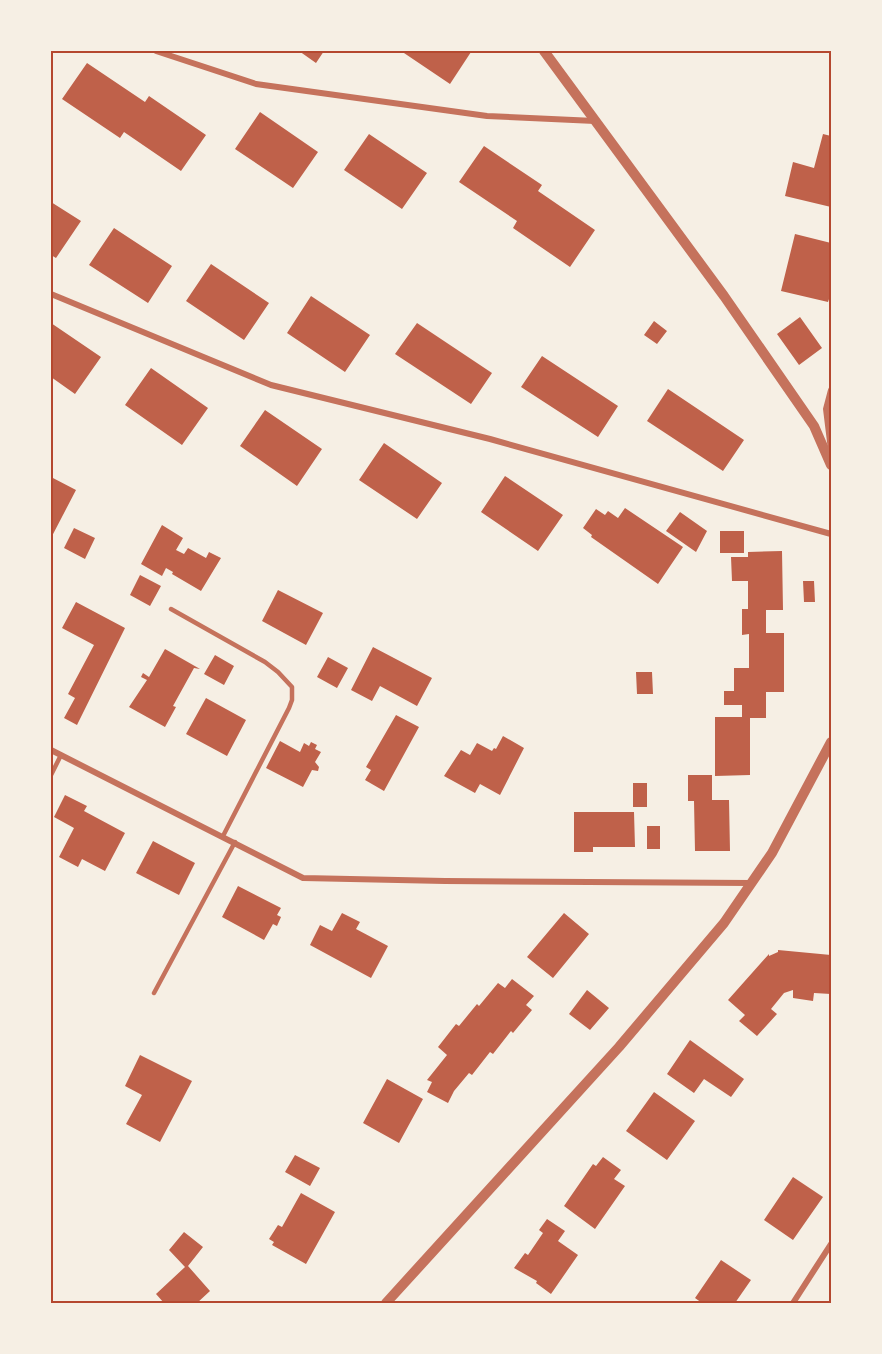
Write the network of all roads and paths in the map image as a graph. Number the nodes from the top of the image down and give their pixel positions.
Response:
1 (156, 51) edge
2 (544, 51) edge
3 (595, 121) junction
4 (51, 294) edge
5 (831, 390) edge
6 (831, 450) edge
7 (831, 465) edge
8 (831, 534) edge
9 (171, 609) dead end
10 (831, 742) edge
11 (51, 750) edge
12 (61, 755) junction
13 (51, 775) edge
14 (223, 836) junction
15 (234, 842) junction
16 (752, 883) junction
17 (154, 993) dead end
18 (831, 1244) edge
19 (386, 1303) edge
20 (792, 1303) edge

1 - 3 street
2 - 3 street
3 - 7 street
4 - 8 street
5 - 6 street
9 - 14 lane
10 - 16 street
11 - 12 street
12 - 13 lane
12 - 14 street
14 - 15 street
15 - 16 street
15 - 17 lane
16 - 19 street
18 - 20 street

